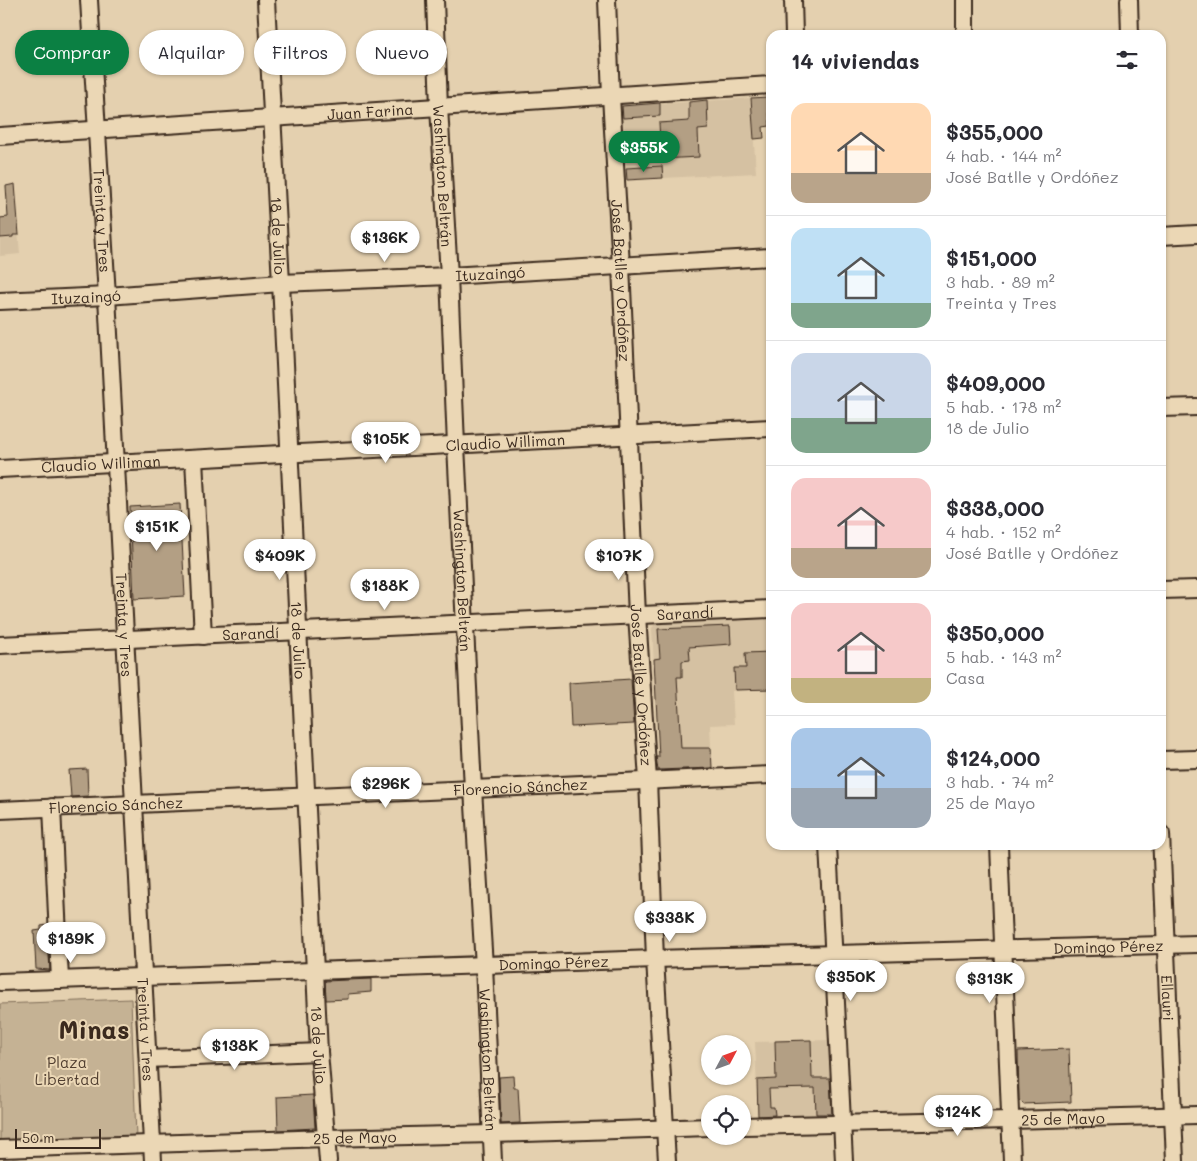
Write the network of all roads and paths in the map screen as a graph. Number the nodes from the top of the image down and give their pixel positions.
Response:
1 (89, 0) edge
2 (266, 0) edge
3 (435, 0) edge
4 (607, 0) edge
5 (793, 0) edge
6 (965, 0) edge
7 (1129, 0) edge
8 (794, 30) edge
9 (966, 30) edge
10 (1130, 30) edge
11 (766, 85) edge
12 (611, 96) junction
13 (439, 107) junction
14 (272, 118) junction
15 (96, 130) junction
16 (0, 136) edge
17 (1197, 234) edge
18 (1166, 236) edge
19 (766, 257) edge
20 (621, 266) junction
21 (450, 276) junction
22 (281, 284) junction
23 (107, 296) junction
24 (0, 301) edge
25 (1197, 407) edge
26 (1166, 408) edge
27 (766, 428) edge
28 (629, 436) junction
29 (456, 445) junction
30 (289, 454) junction
31 (194, 459) junction
32 (115, 463) junction
33 (0, 469) edge
34 (1197, 589) edge
35 (1166, 590) edge
36 (766, 609) edge
37 (636, 615) junction
38 (465, 623) junction
39 (298, 631) junction
40 (203, 636) junction
41 (125, 639) junction
42 (0, 645) edge
43 (1197, 759) edge
44 (1166, 760) edge
45 (766, 775) edge
46 (648, 780) junction
47 (473, 789) junction
48 (306, 796) junction
49 (134, 804) junction
50 (52, 807) junction
51 (0, 810) edge
52 (828, 850) edge
53 (999, 850) edge
54 (1162, 850) edge
55 (1197, 944) edge
56 (1165, 945) junction
57 (1004, 950) junction
58 (833, 955) junction
59 (655, 960) junction
60 (484, 966) junction
61 (316, 971) junction
62 (144, 978) junction
63 (60, 980) junction
64 (0, 982) edge
65 (320, 1052) junction
66 (148, 1060) junction
67 (1173, 1115) junction
68 (1197, 1115) edge
69 (1010, 1120) junction
70 (842, 1123) junction
71 (751, 1126) edge
72 (701, 1127) edge
73 (665, 1128) junction
74 (492, 1134) junction
75 (326, 1138) junction
76 (152, 1144) junction
77 (0, 1149) edge
78 (70, 1153) edge
79 (153, 1161) edge
80 (328, 1161) edge
81 (493, 1161) edge
82 (666, 1161) edge
83 (844, 1161) edge
84 (1012, 1161) edge
85 (1174, 1161) edge

1 - 15 street, Treinta y Tres
2 - 14 street, 18 de Julio
3 - 13 street, Washington Beltrán
4 - 12 street, José Batlle y Ordóñez
5 - 8 street
6 - 9 street
7 - 10 street
11 - 12 street, Juan Farina
12 - 13 street, Juan Farina
12 - 20 street, José Batlle y Ordóñez
13 - 14 street, Juan Farina
13 - 21 street, Washington Beltrán
14 - 15 street, Juan Farina
14 - 22 street, 18 de Julio
15 - 16 street, Juan Farina
15 - 23 street, Treinta y Tres
17 - 18 street
19 - 20 street, Ituzaingó
20 - 21 street, Ituzaingó
20 - 28 street, José Batlle y Ordóñez
21 - 22 street, Ituzaingó
21 - 29 street, Washington Beltrán
22 - 23 street, Ituzaingó
22 - 30 street, 18 de Julio
23 - 24 street, Ituzaingó
23 - 32 street, Treinta y Tres
25 - 26 street
27 - 28 street, Claudio Williman
28 - 29 street, Claudio Williman
28 - 37 street, José Batlle y Ordóñez
29 - 30 street, Claudio Williman
29 - 38 street, Washington Beltrán
30 - 31 street, Claudio Williman
30 - 39 street, 18 de Julio
31 - 32 street, Claudio Williman
31 - 40 street
32 - 33 street, Claudio Williman
32 - 41 street, Treinta y Tres
34 - 35 street
36 - 37 street, Sarandí
37 - 38 street, Sarandí
37 - 46 street, José Batlle y Ordóñez
38 - 39 street, Sarandí
38 - 47 street, Washington Beltrán
39 - 40 street, Sarandí
39 - 48 street, 18 de Julio
40 - 41 street, Sarandí
41 - 42 street, Sarandí
41 - 49 street, Treinta y Tres
43 - 44 street
45 - 46 street, Florencio Sánchez
46 - 47 street, Florencio Sánchez
46 - 59 street, José Batlle y Ordóñez
47 - 48 street, Florencio Sánchez
47 - 60 street, Washington Beltrán
48 - 49 street, Florencio Sánchez
48 - 61 street, 18 de Julio
49 - 50 street, Florencio Sánchez
49 - 62 street, Treinta y Tres
50 - 51 street, Florencio Sánchez
50 - 63 street
52 - 58 street
53 - 57 street
54 - 56 street, Ellauri
55 - 56 street, Domingo Pérez
56 - 57 street, Domingo Pérez
56 - 67 street, Ellauri
57 - 58 street, Domingo Pérez
57 - 69 street
58 - 59 street, Domingo Pérez
58 - 70 street
59 - 60 street, Domingo Pérez
59 - 73 street, José Batlle y Ordóñez
60 - 61 street, Domingo Pérez
60 - 74 street, Washington Beltrán
61 - 62 street, Domingo Pérez
61 - 65 street, 18 de Julio
62 - 63 street, Domingo Pérez
62 - 66 street, Treinta y Tres
63 - 64 street, Domingo Pérez
65 - 66 street
65 - 75 street, 18 de Julio
66 - 76 street, Treinta y Tres
67 - 68 street, 25 de Mayo
67 - 69 street, 25 de Mayo
67 - 85 street, Ellauri
69 - 70 street, 25 de Mayo
69 - 84 street
70 - 71 street, 25 de Mayo
70 - 83 street
72 - 73 street, 25 de Mayo
73 - 74 street, 25 de Mayo
73 - 82 street, José Batlle y Ordóñez
74 - 75 street, 25 de Mayo
74 - 81 street, Washington Beltrán
75 - 76 street, 25 de Mayo
75 - 80 street, 18 de Julio
76 - 78 street, 25 de Mayo
76 - 79 street, Treinta y Tres
77 - 78 street, 25 de Mayo

